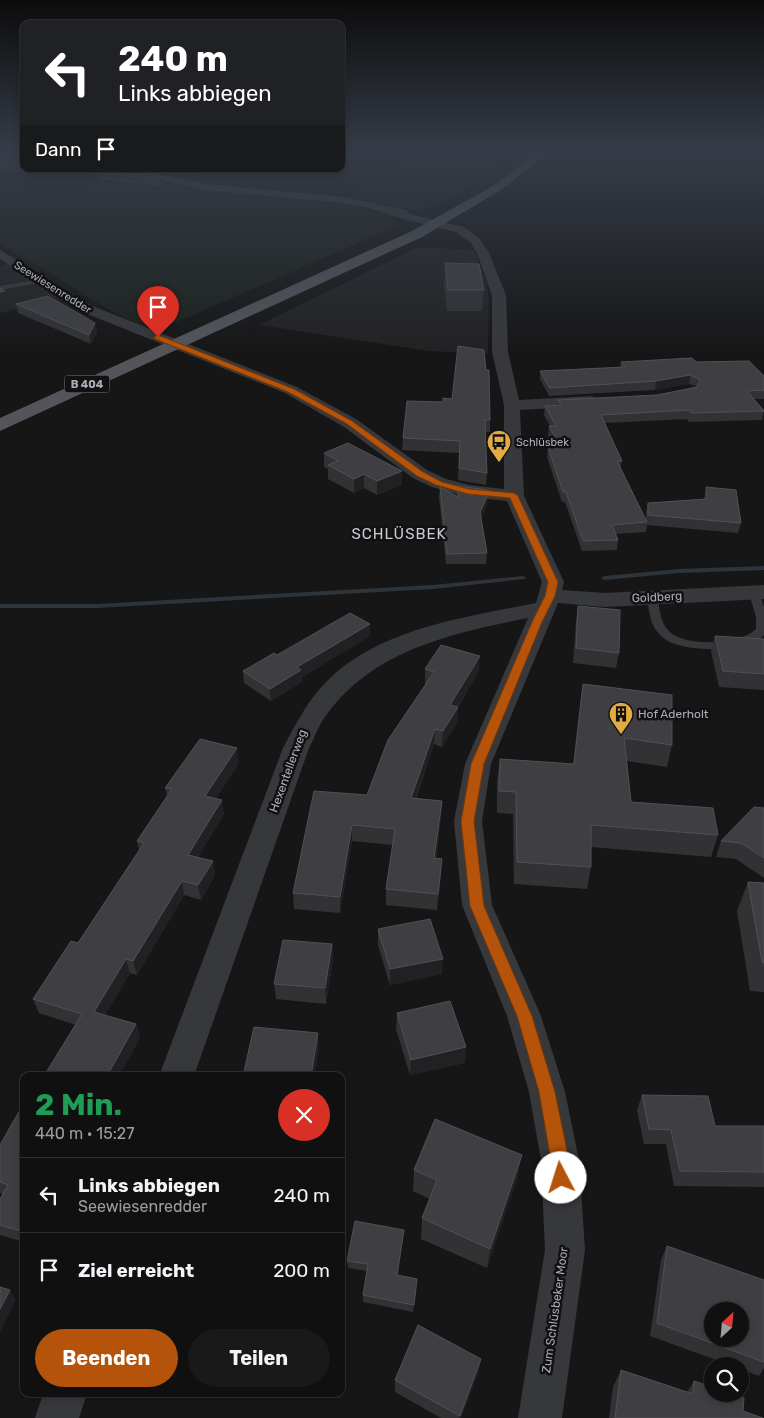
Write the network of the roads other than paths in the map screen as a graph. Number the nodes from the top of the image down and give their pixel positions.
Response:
1 (418, 219) edge
2 (432, 219) edge
3 (444, 219) edge
4 (437, 223) junction
5 (0, 254) edge
6 (42, 281) junction
7 (0, 288) edge
8 (174, 344) junction
9 (607, 400) edge
10 (512, 405) junction
11 (0, 425) edge
12 (514, 496) junction
13 (759, 593) edge
14 (652, 598) junction
15 (547, 602) junction
16 (178, 1072) edge
17 (65, 1397) edge
18 (57, 1418) edge
19 (540, 1418) edge

1 - 4 street
2 - 4 street
3 - 4 main road, B 404
4 - 8 main road, B 404
4 - 10 street, Zum Schlüsbeker Moor
5 - 6 street, Seewiesenredder
6 - 7 lane
6 - 8 street, Seewiesenredder
8 - 11 main road, B 404
8 - 12 street, Seewiesenredder
9 - 10 street
10 - 12 street, Zum Schlüsbeker Moor
12 - 15 street, Zum Schlüsbeker Moor
13 - 14 street, Goldberg
13 - 14 lane
14 - 15 street, Goldberg
15 - 16 street, Hexentellerweg
15 - 19 street, Zum Schlüsbeker Moor
17 - 18 street

